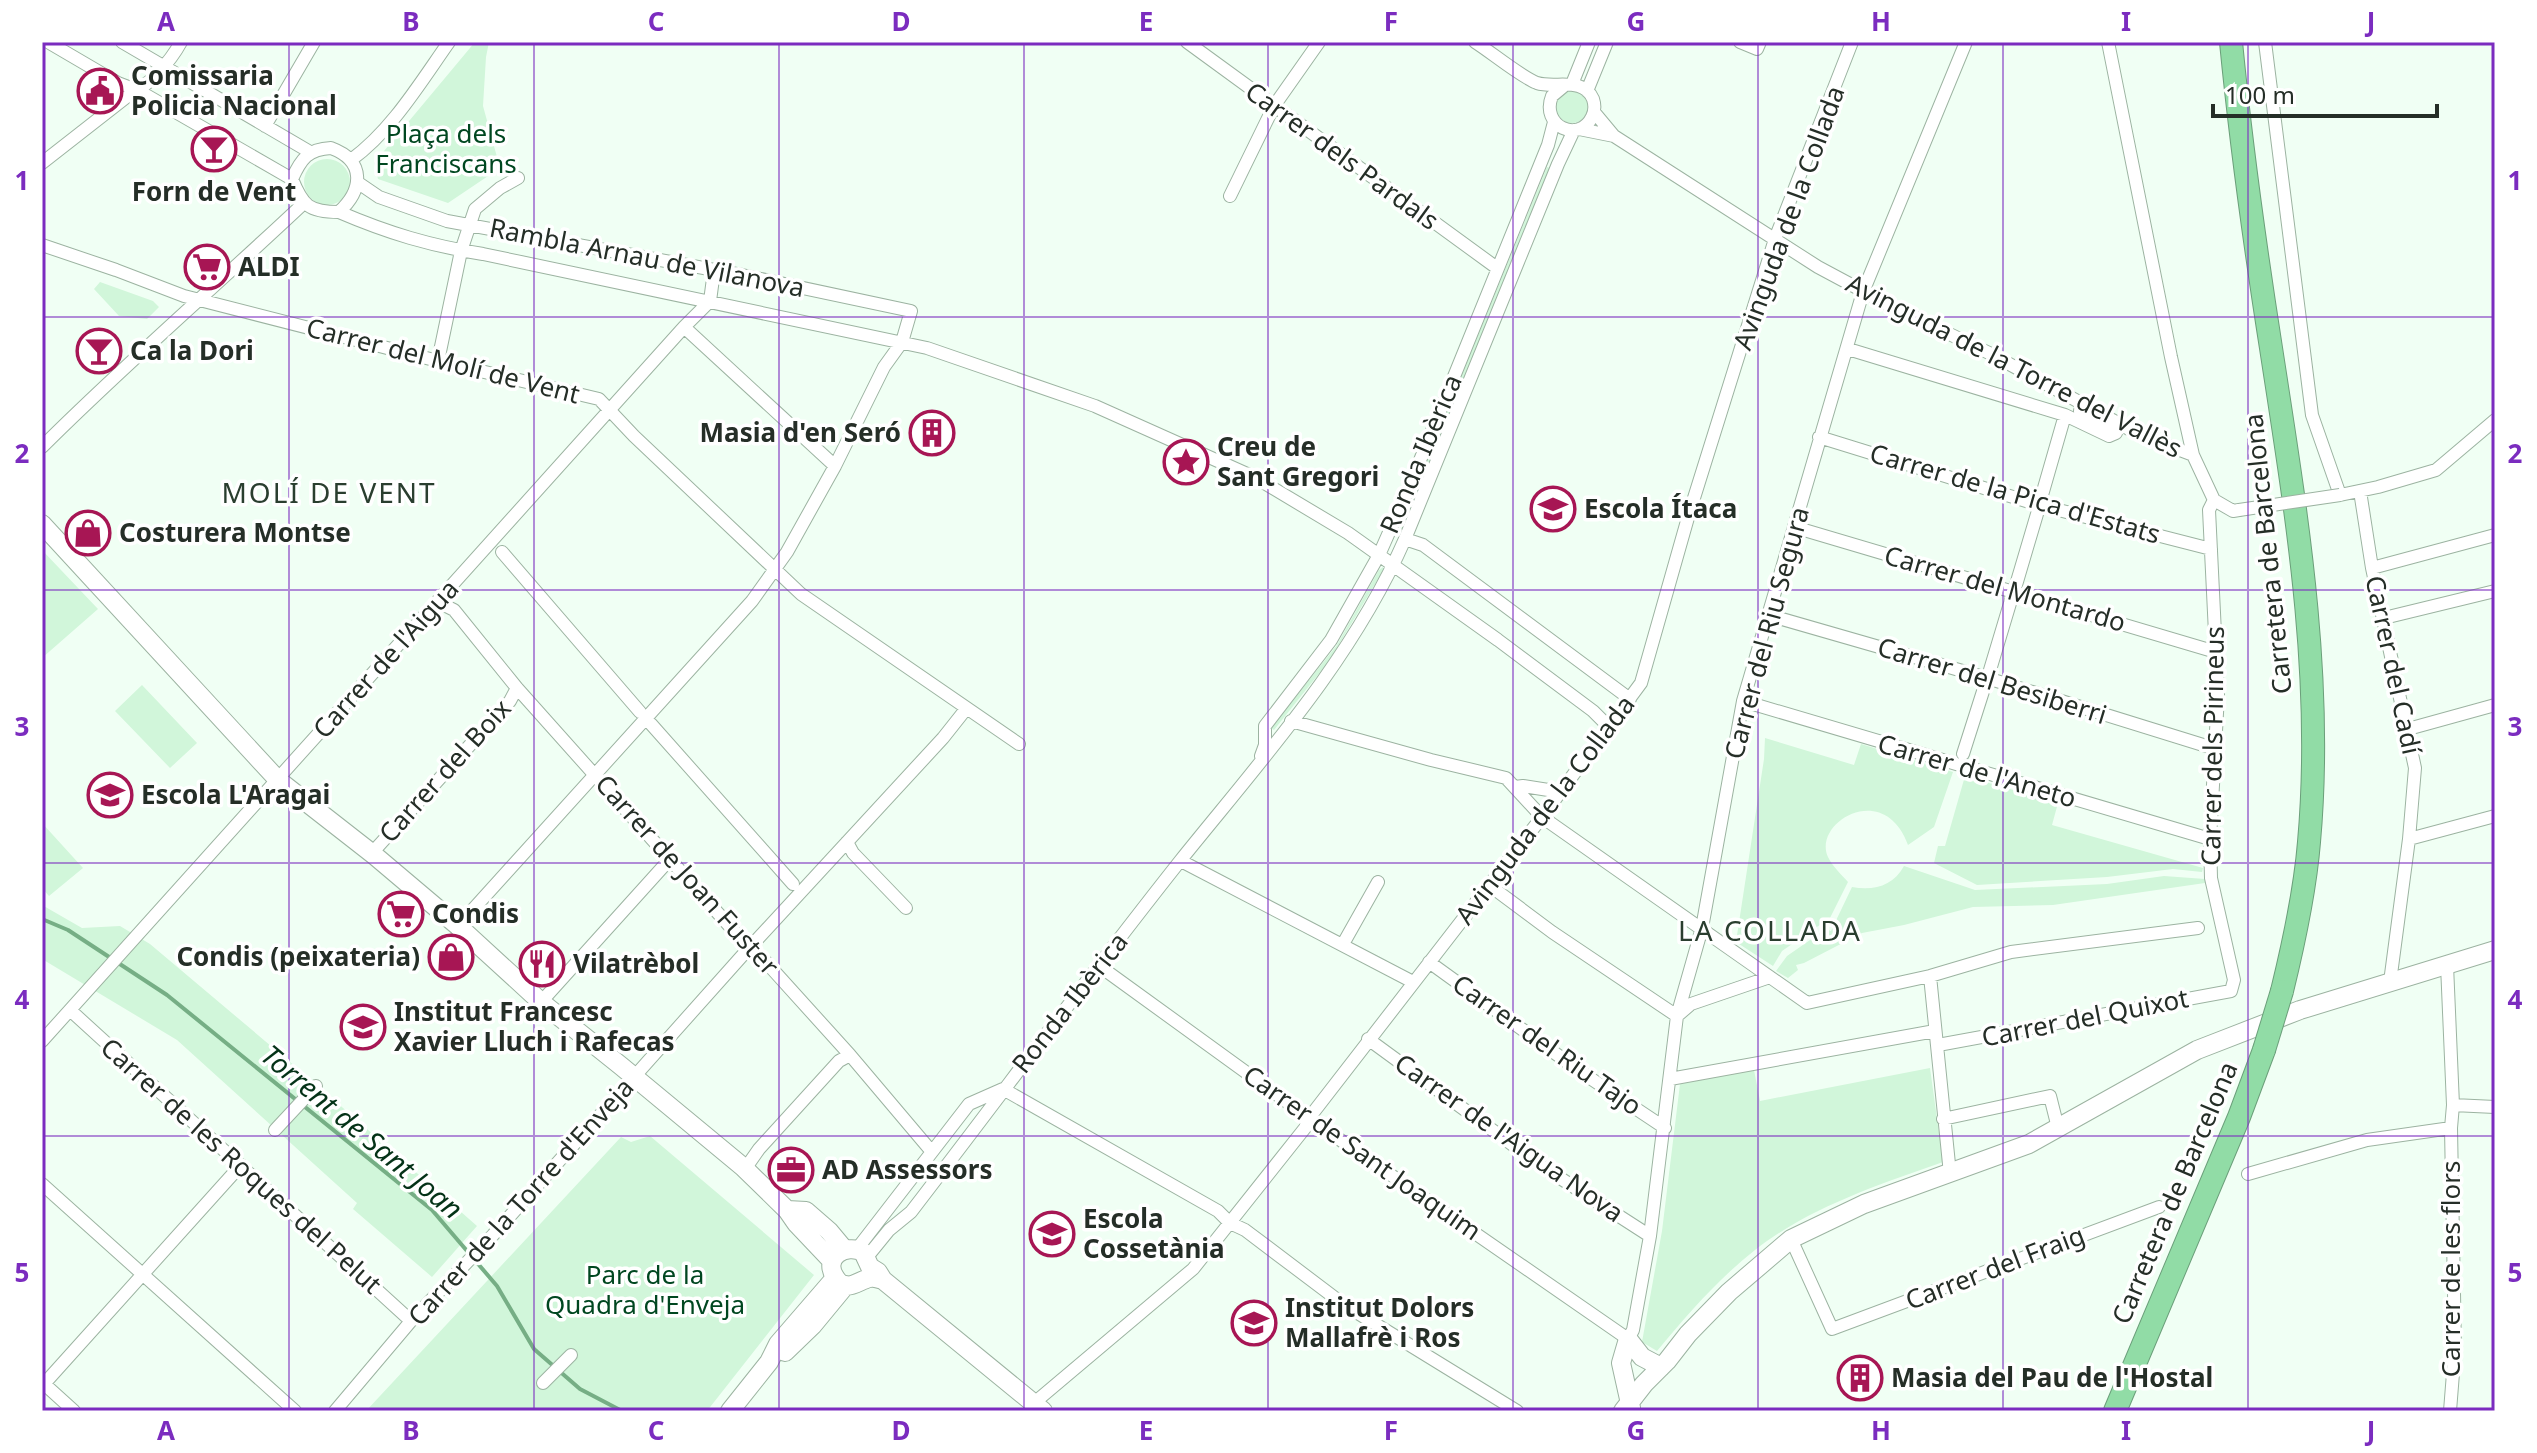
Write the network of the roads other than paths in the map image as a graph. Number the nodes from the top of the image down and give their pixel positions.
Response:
1 (48, 42) edge
2 (122, 42) edge
3 (181, 42) edge
4 (314, 42) edge
5 (449, 42) edge
6 (1187, 42) edge
7 (1319, 42) edge
8 (1475, 42) edge
9 (1589, 42) edge
10 (1607, 42) edge
11 (1740, 42) edge
12 (1760, 42) edge
13 (1852, 42) edge
14 (1966, 42) edge
15 (2108, 42) edge
16 (2231, 42) edge
17 (2265, 42) edge
18 (162, 66) junction
19 (1538, 83) junction
20 (1568, 85) junction
21 (139, 91) junction
22 (1587, 91) junction
23 (1549, 103) junction
24 (1274, 106) junction
25 (1594, 112) junction
26 (1554, 122) junction
27 (265, 126) junction
28 (1576, 130) junction
29 (1614, 136) junction
30 (310, 152) junction
31 (351, 160) junction
32 (42, 163) edge
33 (518, 178) dead end
34 (292, 179) junction
35 (357, 182) junction
36 (1230, 196) dead end
37 (304, 203) junction
38 (339, 212) junction
39 (470, 224) junction
40 (1775, 239) junction
41 (42, 245) edge
42 (461, 251) junction
43 (1497, 268) junction
44 (714, 271) junction
45 (1863, 292) junction
46 (197, 299) junction
47 (710, 301) junction
48 (684, 327) junction
49 (902, 342) junction
50 (1848, 349) junction
51 (1989, 353) junction
52 (438, 361) junction
53 (610, 412) junction
54 (2065, 415) junction
55 (2494, 423) edge
56 (1819, 437) junction
57 (42, 447) edge
58 (2193, 455) junction
59 (835, 466) junction
60 (2360, 491) junction
61 (2042, 495) dead end
62 (2340, 495) junction
63 (2214, 500) junction
64 (2037, 514) dead end
65 (42, 524) edge
66 (1794, 527) junction
67 (2495, 535) edge
68 (1405, 539) junction
69 (2211, 549) junction
70 (502, 552) dead end
71 (1379, 555) junction
72 (1393, 566) junction
73 (2372, 568) junction
74 (776, 570) junction
75 (2016, 585) dead end
76 (2495, 591) edge
77 (2011, 600) dead end
78 (438, 602) junction
79 (1768, 615) junction
80 (2384, 618) junction
81 (2216, 652) junction
82 (1990, 670) dead end
83 (1985, 685) dead end
84 (517, 688) junction
85 (1630, 699) junction
86 (1743, 701) junction
87 (2495, 705) edge
88 (966, 709) junction
89 (640, 712) dead end
90 (1291, 721) junction
91 (651, 724) dead end
92 (1608, 726) junction
93 (2408, 729) junction
94 (1019, 744) dead end
95 (2216, 749) junction
96 (1963, 754) dead end
97 (1257, 767) junction
98 (594, 773) junction
99 (278, 780) junction
100 (1515, 787) junction
101 (1561, 792) junction
102 (2495, 816) edge
103 (1542, 817) junction
104 (2210, 839) junction
105 (2409, 839) junction
106 (847, 842) junction
107 (372, 853) junction
108 (670, 859) junction
109 (1181, 861) junction
110 (1378, 882) dead end
111 (793, 884) dead end
112 (1489, 885) junction
113 (906, 908) dead end
114 (458, 926) junction
115 (1702, 928) junction
116 (2198, 928) dead end
117 (1343, 944) junction
118 (750, 949) junction
119 (2495, 950) edge
120 (1429, 962) junction
121 (1098, 965) junction
122 (2447, 965) junction
123 (1930, 976) junction
124 (1770, 977) junction
125 (1413, 982) junction
126 (2390, 982) junction
127 (2231, 991) joint
128 (541, 1002) junction
129 (70, 1010) junction
130 (1677, 1016) junction
131 (1935, 1031) junction
132 (1368, 1039) junction
133 (42, 1041) edge
134 (1938, 1045) junction
135 (845, 1058) junction
136 (635, 1077) junction
137 (1670, 1079) junction
138 (316, 1086) dead end
139 (1003, 1089) junction
140 (2453, 1105) junction
141 (2495, 1107) edge
142 (1309, 1118) junction
143 (1943, 1119) junction
144 (1665, 1128) junction
145 (2058, 1128) junction
146 (2451, 1128) junction
147 (275, 1130) dead end
148 (932, 1152) junction
149 (241, 1165) junction
150 (745, 1169) junction
151 (1950, 1174) junction
152 (2248, 1174) dead end
153 (42, 1184) edge
154 (2159, 1207) dead end
155 (1230, 1223) junction
156 (1650, 1236) junction
157 (1791, 1239) junction
158 (855, 1267) junction
159 (145, 1275) junction
160 (411, 1321) junction
161 (1628, 1339) junction
162 (571, 1355) dead end
163 (1661, 1367) junction
164 (43, 1383) edge
165 (543, 1383) dead end
166 (1038, 1407) edge
167 (1631, 1409) edge
168 (74, 1411) edge
169 (295, 1411) edge
170 (335, 1411) edge
171 (730, 1411) edge
172 (1517, 1411) edge
173 (2115, 1411) edge
174 (2450, 1411) edge

1 - 21 street
2 - 18 street
3 - 18 street
4 - 27 street
5 - 31 street
6 - 24 street, Carrer dels Pardals
7 - 24 street
8 - 19 street
9 - 20 street
10 - 22 street
11 - 12 street
13 - 40 street, Avinguda de la Collada
14 - 45 street, Carrer del Riu Segura
15 - 58 street
16 - 173 highway, Carretera de Barcelona, bridge
17 - 62 street
18 - 21 street
18 - 27 street
19 - 20 street
19 - 23 street
20 - 22 street
20 - 23 street
21 - 32 street
21 - 34 street
22 - 25 street
23 - 26 street
24 - 36 street
24 - 43 street, Carrer dels Pardals
25 - 28 street, Ronda Ibèrica
25 - 29 street, Avinguda de la Torre del Vallès
26 - 28 street
26 - 43 street, Ronda Ibèrica
27 - 30 street
28 - 29 street, Avinguda de la Torre del Vallès
28 - 68 street, Ronda Ibèrica
29 - 40 street, Avinguda de la Torre del Vallès
30 - 31 street
30 - 34 street
31 - 35 street
33 - 39 street
34 - 37 street
35 - 38 street
35 - 39 street, Rambla Arnau de Vilanova
37 - 38 street
37 - 46 street
38 - 42 street, Rambla Arnau de Vilanova
39 - 42 street
39 - 44 street, Rambla Arnau de Vilanova
40 - 45 street, Avinguda de la Torre del Vallès
40 - 85 street, Avinguda de la Collada
41 - 46 street, Carrer del Molí de Vent
42 - 47 street, Rambla Arnau de Vilanova
42 - 52 street
43 - 71 street, Ronda Ibèrica
44 - 47 street
44 - 49 street, Rambla Arnau de Vilanova
45 - 50 street, Carrer del Riu Segura
45 - 51 street, Avinguda de la Torre del Vallès
46 - 52 street, Carrer del Molí de Vent
46 - 57 street
47 - 48 street, Carrer de l'Aigua
47 - 49 street, Rambla Arnau de Vilanova
48 - 53 street, Carrer de l'Aigua
48 - 59 street
49 - 59 street
49 - 71 street, Rambla Arnau de Vilanova
50 - 54 street
50 - 56 street, Carrer del Riu Segura
51 - 54 street
51 - 58 street, Avinguda de la Torre del Vallès
52 - 53 street, Carrer del Molí de Vent
53 - 74 street, Carrer del Molí de Vent
53 - 78 street, Carrer de l'Aigua
54 - 61 street
55 - 60 street
56 - 66 street, Carrer del Riu Segura
56 - 69 street, Carrer de la Pica d'Estats
58 - 63 street, Avinguda de la Torre del Vallès
59 - 74 street
60 - 62 street
60 - 73 street, Carrer del Cadí
62 - 63 street, bridge
63 - 69 street, Carrer dels Pirineus
64 - 75 street
65 - 99 street
66 - 79 street, Carrer del Riu Segura
66 - 81 street, Carrer del Montardo
67 - 73 street
68 - 72 street, Ronda Ibèrica
68 - 85 street
69 - 81 street, Carrer dels Pirineus
70 - 89 street
71 - 72 street, Rambla Arnau de Vilanova
71 - 97 street, Ronda Ibèrica
72 - 90 street, Ronda Ibèrica
72 - 92 street, Rambla Arnau de Vilanova
73 - 80 street, Carrer del Cadí
74 - 88 street, Carrer del Molí de Vent
74 - 98 street
76 - 80 street
77 - 82 street
78 - 84 street, Carrer de Joan Fuster
78 - 99 street, Carrer de l'Aigua
79 - 86 street, Carrer del Riu Segura
79 - 95 street, Carrer del Besiberri
80 - 93 street, Carrer del Cadí
81 - 95 street, Carrer dels Pirineus
83 - 96 street
84 - 98 street, Carrer de Joan Fuster
84 - 107 street, Carrer del Boix
85 - 92 street, Avinguda de la Collada
86 - 104 street, Carrer de l'Aneto
86 - 115 street, Carrer del Riu Segura
87 - 93 street
88 - 94 street, Carrer del Molí de Vent
88 - 106 street, Carrer de la Torre d'Enveja
90 - 97 street, Ronda Ibèrica
90 - 100 street
91 - 111 street
92 - 101 street, Avinguda de la Collada
93 - 105 street, Carrer del Cadí
95 - 104 street, Carrer dels Pirineus
97 - 109 street, Ronda Ibèrica
98 - 108 street, Carrer de Joan Fuster
98 - 114 street
99 - 107 street
99 - 129 street, Carrer de l'Aigua
100 - 101 street
100 - 103 street
101 - 103 street, Avinguda de la Collada
102 - 105 street
103 - 112 street, Avinguda de la Collada
103 - 115 street
104 - 127 street, Carrer dels Pirineus
105 - 126 street, Carrer del Cadí
106 - 113 street
106 - 118 street, Carrer de la Torre d'Enveja
107 - 114 street
108 - 118 street, Carrer de Joan Fuster
108 - 128 street
109 - 117 street, Carrer del Riu Tajo
109 - 121 street, Ronda Ibèrica
110 - 117 street
112 - 120 street, Avinguda de la Collada
112 - 130 street
114 - 128 street
115 - 124 street
115 - 130 street, Carrer del Riu Segura
116 - 123 street
117 - 125 street, Carrer del Riu Tajo
118 - 135 street, Carrer de Joan Fuster
118 - 136 street, Carrer de la Torre d'Enveja
119 - 122 street
120 - 125 street, Avinguda de la Collada
120 - 144 street, Carrer del Riu Tajo
121 - 139 street, Ronda Ibèrica
121 - 142 street, Carrer de Sant Joaquim
122 - 126 street
122 - 140 street, Carrer de les flors
123 - 124 street
123 - 131 street
124 - 130 street
125 - 132 street, Avinguda de la Collada
126 - 145 street
127 - 134 street, Carrer del Quixot
128 - 136 street
129 - 133 street, Carrer de l'Aigua
129 - 149 street, Carrer de les Roques del Pelut
130 - 137 street, Carrer del Riu Segura
131 - 134 street
131 - 137 street
132 - 142 street, Avinguda de la Collada
132 - 156 street, Carrer de l'Aigua Nova
134 - 143 street
135 - 148 street, Carrer de Joan Fuster
135 - 150 street
136 - 150 street
136 - 160 street, Carrer de la Torre d'Enveja
137 - 144 street, Carrer del Riu Segura
138 - 147 street
139 - 148 street, Ronda Ibèrica
139 - 155 street
139 - 158 street, Ronda Ibèrica
140 - 141 street
140 - 146 street, Carrer de les flors
142 - 155 street, Avinguda de la Collada
142 - 161 street, Carrer de Sant Joaquim
143 - 145 street
143 - 151 street
144 - 156 street, Carrer del Riu Segura
145 - 151 street
146 - 152 street
146 - 174 street, Carrer de les flors
148 - 158 street, Ronda Ibèrica
149 - 159 street
149 - 160 street, Carrer de les Roques del Pelut
150 - 158 street
151 - 157 street
153 - 159 street
154 - 157 street, Carrer del Fraig
155 - 166 street, Avinguda de la Collada
155 - 172 street
156 - 161 street, Carrer del Riu Segura
157 - 163 street
158 - 166 street
158 - 171 street
159 - 164 street
159 - 169 street
160 - 170 street, Carrer de la Torre d'Enveja
161 - 163 street
161 - 167 street
162 - 165 street
163 - 167 street
164 - 168 street

